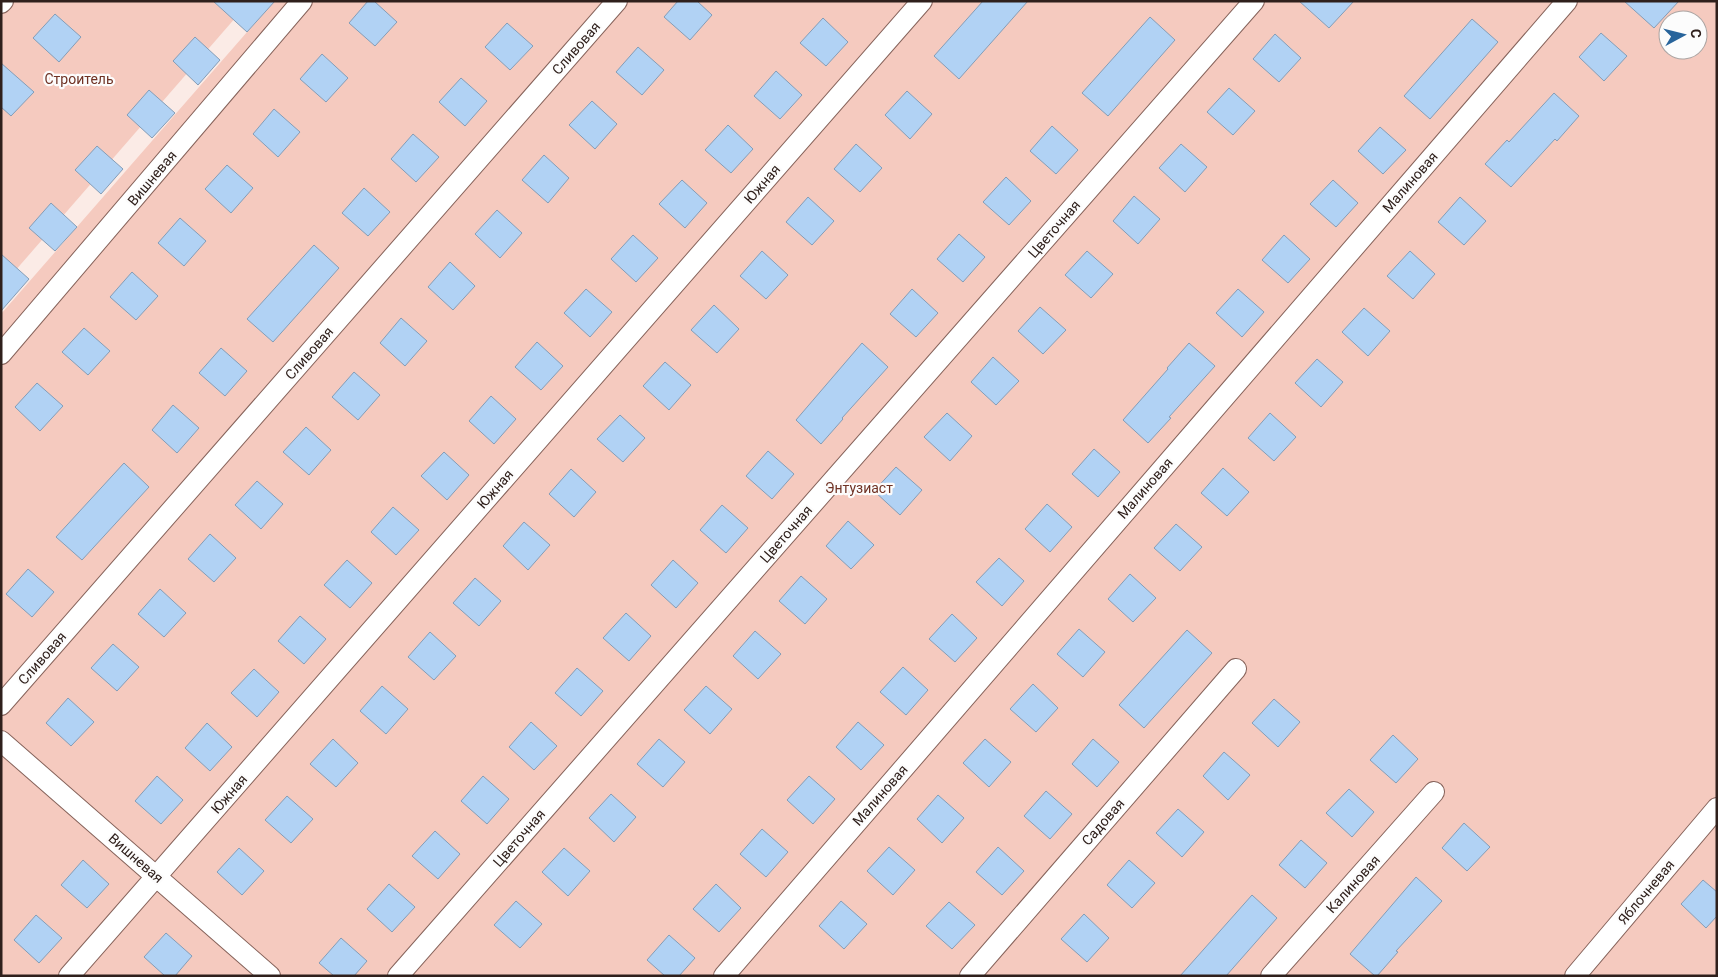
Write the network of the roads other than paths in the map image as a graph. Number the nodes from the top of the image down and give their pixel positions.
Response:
1 (302, 1) edge
2 (617, 1) edge
3 (922, 1) edge
4 (1254, 1) edge
5 (1567, 1) edge
6 (1, 354) edge
7 (1236, 669) dead end
8 (1, 705) edge
9 (1, 741) edge
10 (1434, 792) dead end
11 (1717, 808) edge
12 (157, 876) junction
13 (69, 976) edge
14 (270, 976) edge
15 (398, 976) edge
16 (724, 976) edge
17 (970, 976) edge
18 (1271, 976) edge
19 (1574, 976) edge

1 - 6 street, Вишневая
2 - 8 street, Сливовая
3 - 12 street, Южная
4 - 15 street, Цветочная
5 - 16 street, Малиновая
7 - 17 street, Садовая
9 - 12 street, Вишневая
10 - 18 street, Калиновая
11 - 19 street, Яблочневая
12 - 13 street, Южная
12 - 14 street, Вишневая

